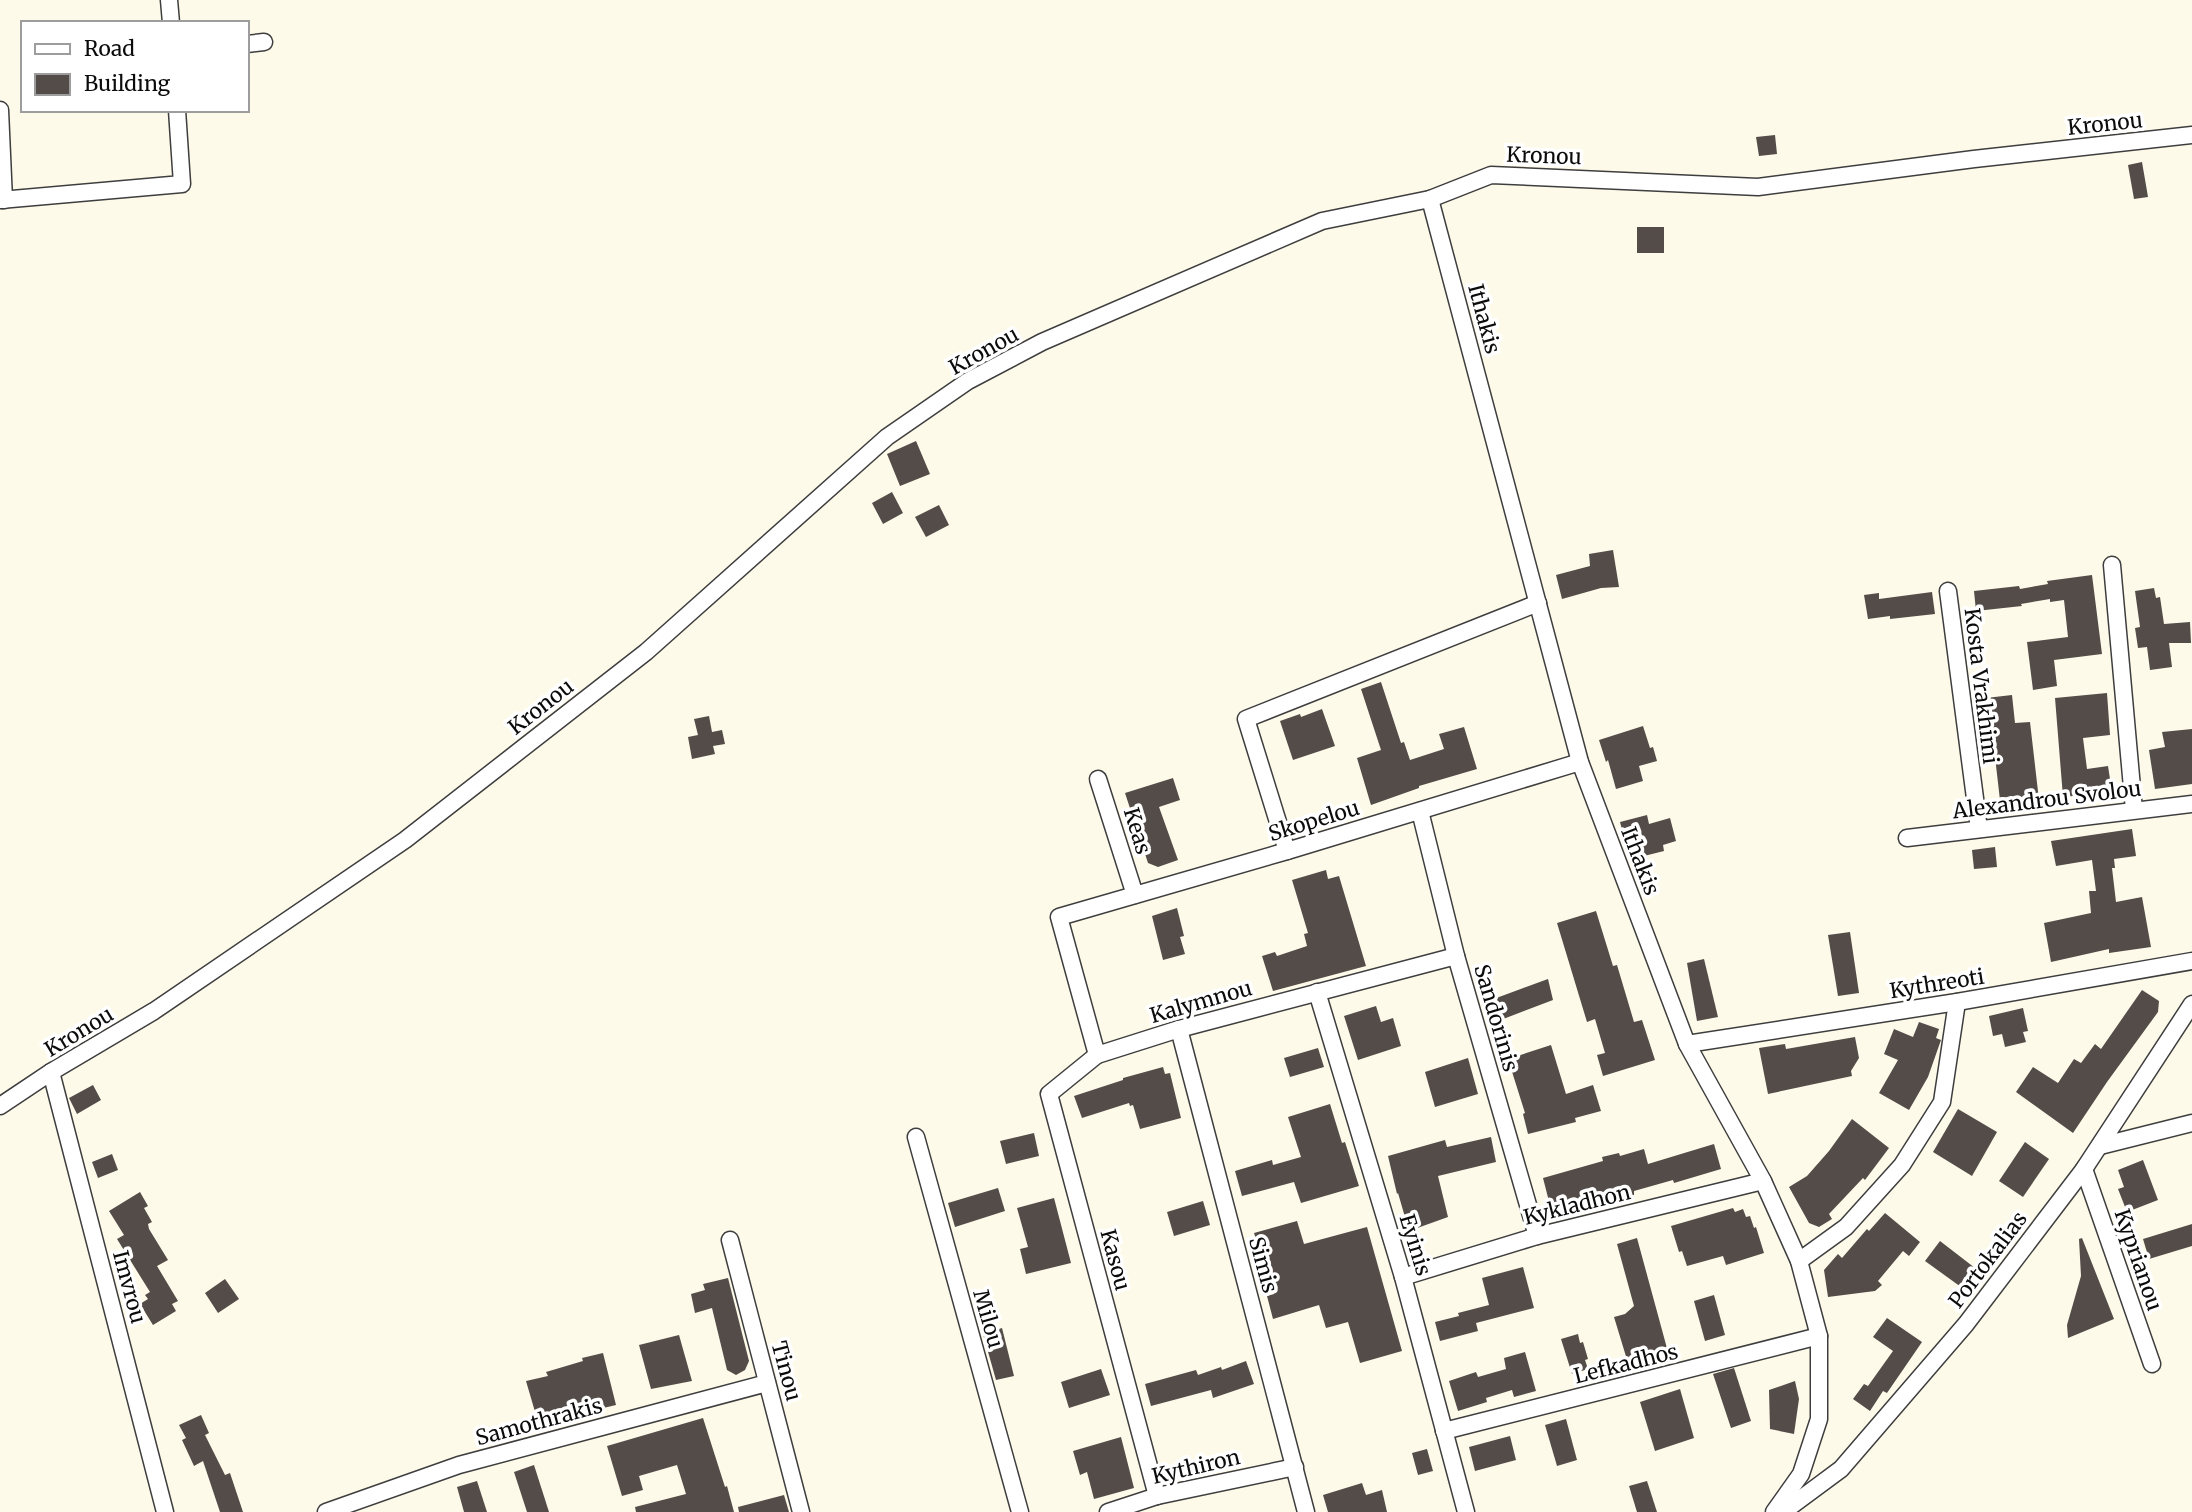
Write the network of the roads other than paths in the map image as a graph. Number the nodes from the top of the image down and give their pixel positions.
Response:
1 (169, 0) edge
2 (171, 21) edge
3 (264, 42) dead end
4 (248, 44) edge
5 (0, 110) edge
6 (177, 112) edge
7 (2192, 135) edge
8 (1430, 199) junction
9 (2, 200) edge
10 (2112, 565) dead end
11 (1948, 591) dead end
12 (1538, 603) junction
13 (1580, 762) junction
14 (1098, 779) dead end
15 (2192, 804) edge
16 (2134, 810) junction
17 (1420, 811) junction
18 (1979, 829) junction
19 (1907, 838) dead end
20 (1287, 851) junction
21 (1135, 895) junction
22 (1456, 956) junction
23 (2192, 961) edge
24 (1317, 992) junction
25 (1957, 1003) junction
26 (2192, 1004) edge
27 (1179, 1030) junction
28 (1687, 1044) junction
29 (1097, 1055) junction
30 (51, 1072) junction
31 (0, 1106) edge
32 (2192, 1124) edge
33 (916, 1137) dead end
34 (2100, 1146) junction
35 (2084, 1169) junction
36 (1763, 1181) junction
37 (1537, 1236) junction
38 (730, 1240) dead end
39 (1799, 1261) junction
40 (1403, 1277) junction
41 (1819, 1336) junction
42 (2151, 1364) dead end
43 (767, 1383) junction
44 (1444, 1431) junction
45 (1295, 1467) junction
46 (1157, 1496) junction
47 (165, 1512) edge
48 (326, 1512) edge
49 (801, 1512) edge
50 (1020, 1512) edge
51 (1108, 1512) edge
52 (1306, 1512) edge
53 (1466, 1512) edge
54 (1774, 1512) edge
55 (1783, 1512) edge

1 - 2 street
3 - 4 street
5 - 9 street
6 - 9 street
7 - 8 street, Kronou
8 - 12 street, Ithakis
8 - 30 street, Kronou
10 - 16 street
11 - 18 street, Kosta Vrakhimi
12 - 13 street, Ithakis
12 - 20 street
13 - 17 street, Skopelou
13 - 28 street, Ithakis
14 - 21 street, Keas
15 - 16 street, Alexandrou Svolou
16 - 18 street, Alexandrou Svolou
17 - 20 street, Skopelou
17 - 22 street, Sandorinis
18 - 19 street, Alexandrou Svolou
20 - 21 street, Skopelou
21 - 29 street, Skopelou
22 - 24 street, Kalymnou
22 - 37 street, Sandorinis
23 - 25 street, Kythreoti
24 - 27 street, Kalymnou
24 - 40 street, Eyinis
25 - 28 street, Kythreoti
25 - 39 street
26 - 34 street, Portokalias
27 - 29 street, Kalymnou
27 - 45 street, Simis
28 - 36 street, Ithakis
29 - 46 street, Kasou
30 - 31 street, Kronou
30 - 47 street, Imvrou
32 - 34 street
33 - 50 street, Milou
34 - 35 street, Portokalias
35 - 42 street, Kyprianou
35 - 55 street, Portokalias
36 - 37 street, Kykladhon
36 - 39 street, Ithakis
37 - 40 street, Kykladhon
38 - 43 street, Tinou
39 - 41 street, Ithakis
40 - 44 street, Eyinis
41 - 44 street, Lefkadhos
41 - 54 street, Ithakis
43 - 48 street, Samothrakis
43 - 49 street, Tinou
44 - 53 street, Eyinis
45 - 46 street, Kythiron
45 - 52 street, Simis
46 - 51 street, Kythiron

